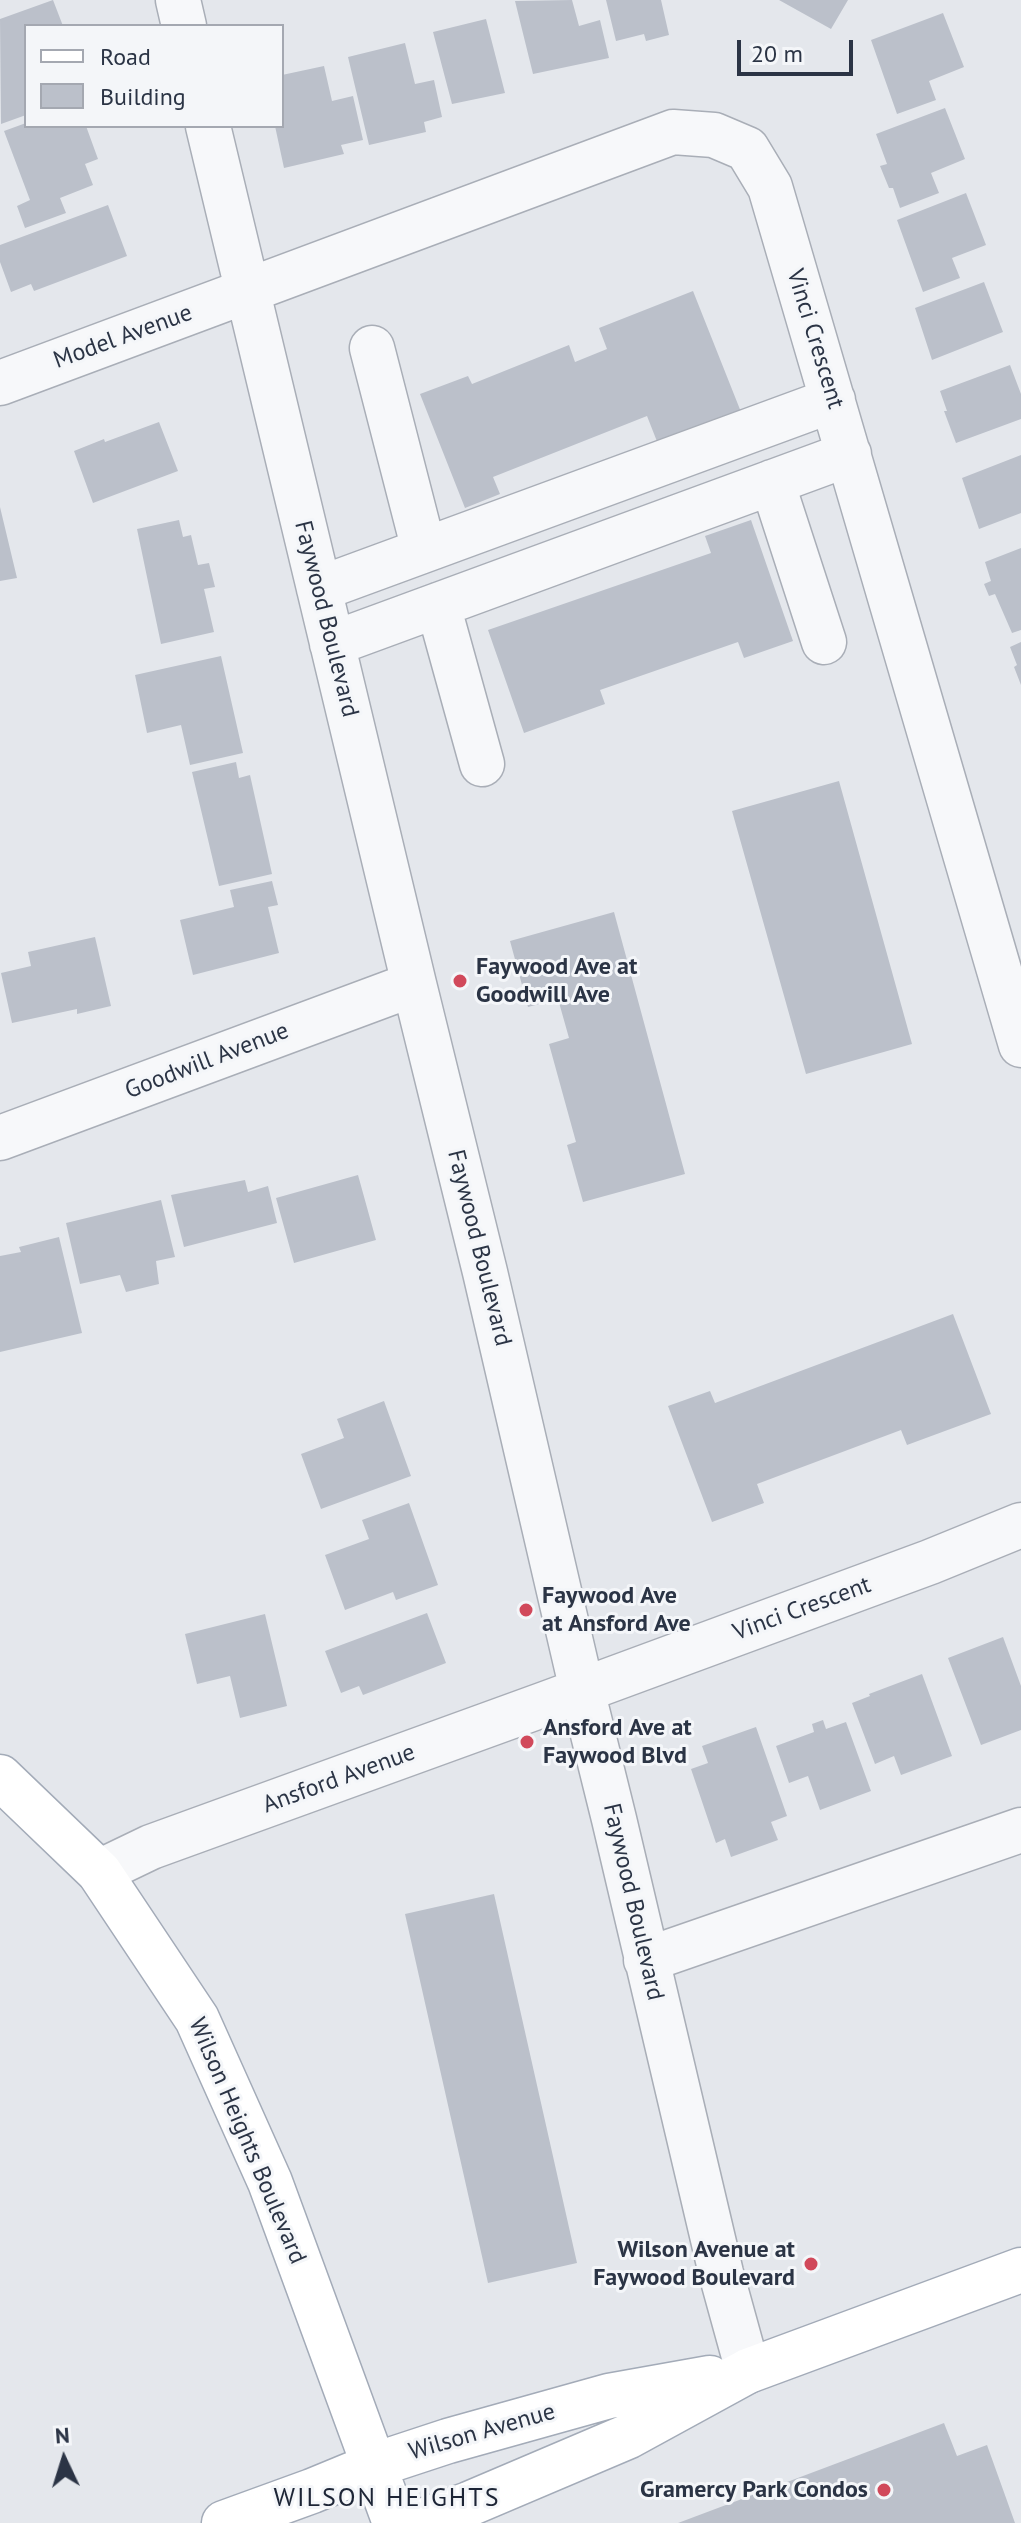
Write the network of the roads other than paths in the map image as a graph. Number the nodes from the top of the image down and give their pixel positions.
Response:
1 (178, 0) edge
2 (184, 24) edge
3 (208, 128) edge
4 (246, 290) junction
5 (372, 348) dead end
6 (0, 383) edge
7 (833, 400) junction
8 (849, 454) junction
9 (772, 482) junction
10 (424, 550) junction
11 (319, 589) junction
12 (438, 605) junction
13 (824, 642) dead end
14 (332, 644) junction
15 (482, 764) dead end
16 (414, 984) junction
17 (1021, 1045) edge
18 (0, 1138) edge
19 (1021, 1525) edge
20 (582, 1690) junction
21 (0, 1777) edge
22 (1021, 1830) edge
23 (99, 1872) junction
24 (646, 1960) junction
25 (1021, 2270) edge
26 (748, 2371) junction
27 (375, 2465) junction
28 (224, 2523) edge
29 (395, 2523) edge
30 (417, 2523) edge

1 - 2 street
3 - 4 street, Faywood Boulevard
4 - 6 street, Model Avenue
4 - 7 street, Vinci Crescent
4 - 11 street, Faywood Boulevard
5 - 10 street
7 - 8 street, Vinci Crescent
7 - 10 street
8 - 9 street
8 - 17 street, Vinci Crescent
9 - 12 street
9 - 13 street
10 - 11 street
11 - 14 street, Faywood Boulevard
12 - 14 street
12 - 15 street
14 - 16 street, Faywood Boulevard
16 - 18 street, Goodwill Avenue
16 - 20 street, Faywood Boulevard
19 - 20 street, Vinci Crescent
20 - 23 street, Ansford Avenue
20 - 24 street, Faywood Boulevard
21 - 23 main road, Wilson Heights Boulevard
22 - 24 street
23 - 27 main road, Wilson Heights Boulevard
24 - 26 street, Faywood Boulevard
25 - 26 main road, Wilson Avenue
26 - 27 main road, Wilson Avenue
26 - 30 main road, Wilson Avenue
27 - 28 main road, Wilson Avenue
27 - 29 main road, Wilson Heights Boulevard

